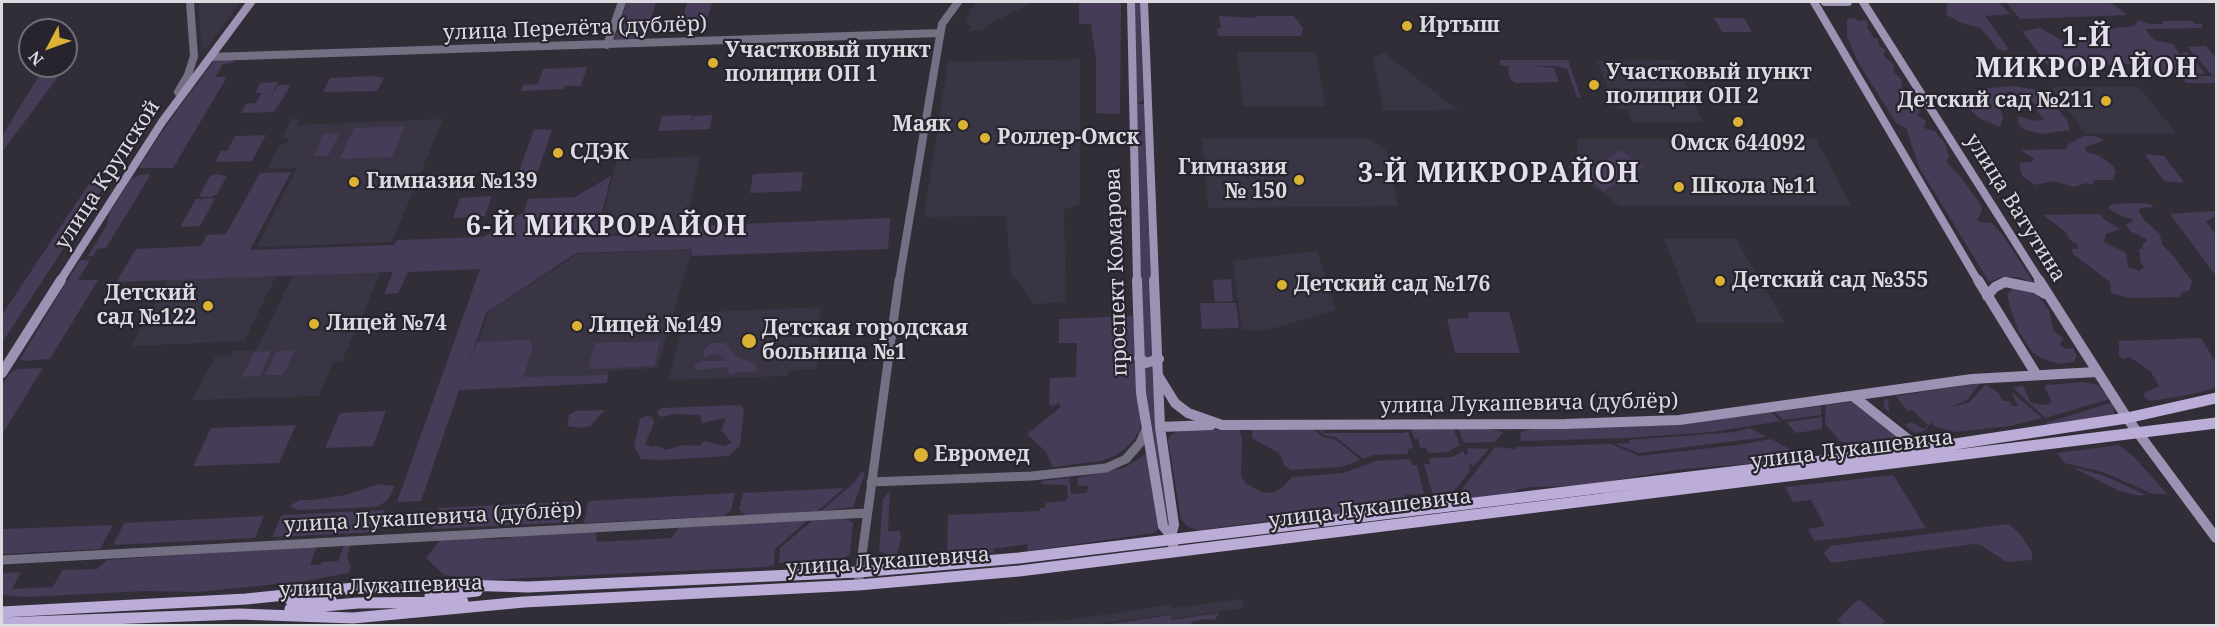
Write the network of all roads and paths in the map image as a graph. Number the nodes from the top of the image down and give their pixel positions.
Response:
1 (190, 2) edge
2 (249, 2) edge
3 (622, 2) edge
4 (958, 2) edge
5 (1131, 2) edge
6 (1144, 2) edge
7 (1814, 2) edge
8 (1826, 2) edge
9 (1848, 2) edge
10 (1863, 2) edge
11 (940, 33) junction
12 (607, 45) junction
13 (211, 57) junction
14 (178, 92) junction
15 (1132, 101) junction
16 (1148, 102) junction
17 (1133, 155) junction
18 (1150, 155) junction
19 (1987, 296) junction
20 (2050, 297) junction
21 (1138, 358) junction
22 (1159, 359) junction
23 (2, 363) edge
24 (2097, 372) junction
25 (2, 373) edge
26 (2036, 374) junction
27 (1159, 377) junction
28 (1853, 396) junction
29 (2215, 399) edge
30 (2127, 418) junction
31 (2213, 423) edge
32 (1222, 424) junction
33 (1147, 426) junction
34 (1160, 426) junction
35 (2138, 433) junction
36 (1922, 449) junction
37 (1152, 451) junction
38 (1133, 452) junction
39 (1929, 460) junction
40 (871, 482) junction
41 (867, 513) junction
42 (2217, 538) edge
43 (1172, 543) junction
44 (2, 560) edge
45 (858, 579) junction
46 (2, 612) edge
47 (2, 623) edge

1 - 14 street
2 - 13 main road, улица Крупской
2 - 14 main road, улица Крупской
3 - 12 street
4 - 11 street
5 - 15 main road, проспект Комарова
6 - 16 main road, проспект Комарова
7 - 19 main road
8 - 9 main road
10 - 20 main road, улица Ватутина
11 - 12 street, улица Перелёта (дублёр)
11 - 40 street
12 - 13 street, улица Перелёта (дублёр)
13 - 25 main road, улица Крупской
14 - 23 main road, улица Крупской
15 - 16 main road
15 - 17 main road, проспект Комарова
16 - 18 main road, проспект Комарова
17 - 18 main road
17 - 21 main road, проспект Комарова
18 - 22 main road, проспект Комарова
19 - 20 main road
19 - 26 main road
20 - 24 main road, улица Ватутина
21 - 22 main road
21 - 33 main road, проспект Комарова
22 - 27 main road, проспект Комарова
24 - 26 main road, улица Лукашевича (дублёр)
24 - 30 main road, улица Ватутина
26 - 28 main road, улица Лукашевича (дублёр)
27 - 32 main road, улица Лукашевича (дублёр)
27 - 34 main road, проспект Комарова
28 - 32 main road, улица Лукашевича (дублёр)
28 - 36 main road
29 - 30 main road, улица Лукашевича
29 - 31 main road
30 - 35 main road, улица Ватутина
30 - 36 main road, улица Лукашевича
31 - 35 main road, улица Лукашевича
32 - 34 main road
33 - 37 main road, проспект Комарова
33 - 38 street
34 - 43 main road, проспект Комарова
35 - 39 main road, улица Лукашевича
35 - 42 main road, улица Ватутина
36 - 39 main road
36 - 43 main road, улица Лукашевича
37 - 38 street
37 - 43 main road, проспект Комарова
38 - 40 street
39 - 43 main road, улица Лукашевича
40 - 41 street
41 - 44 street, улица Лукашевича (дублёр)
41 - 45 street
43 - 45 main road, улица Лукашевича
45 - 46 main road, улица Лукашевича
45 - 47 main road, улица Лукашевича

